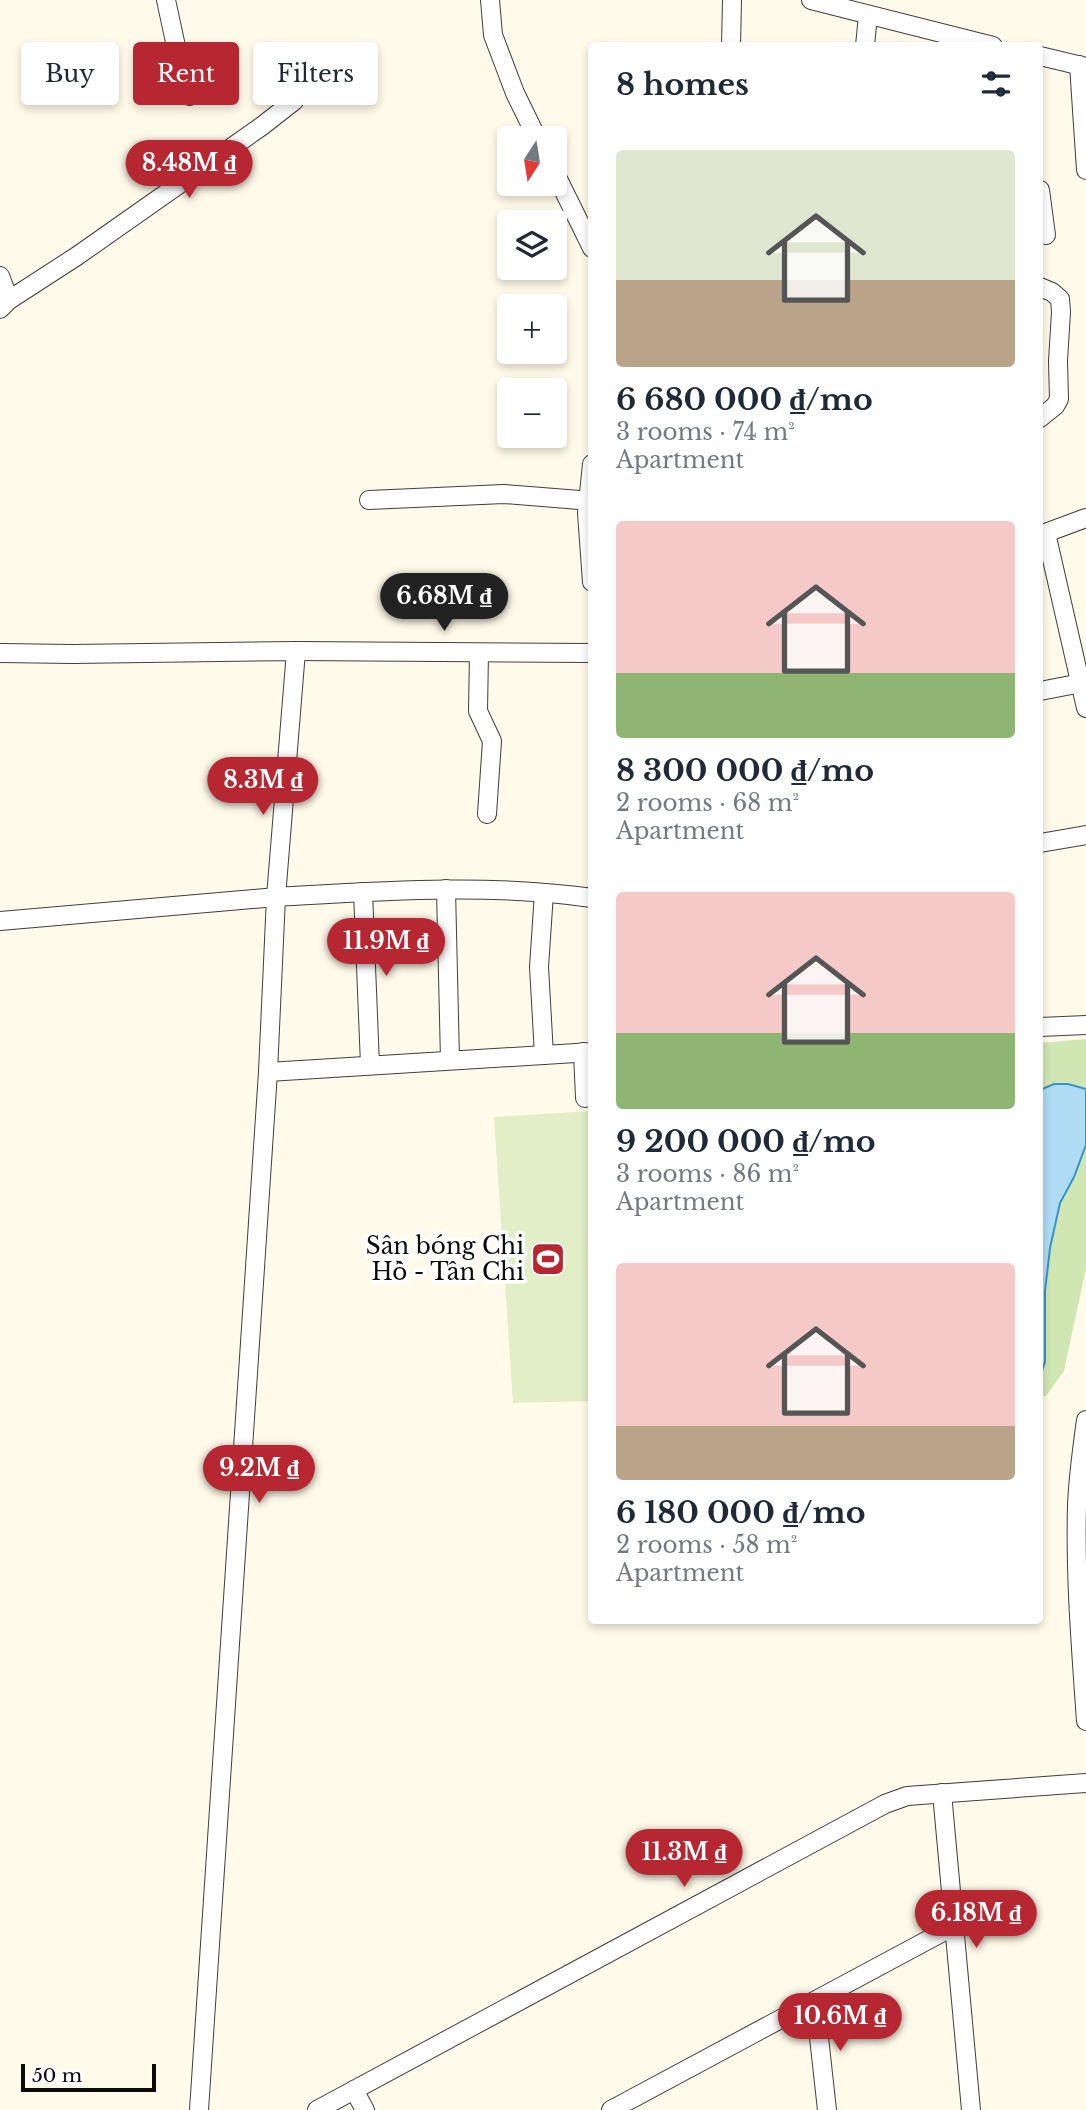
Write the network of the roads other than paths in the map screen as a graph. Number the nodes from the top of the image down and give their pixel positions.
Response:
1 (166, 0) edge
2 (490, 0) edge
3 (732, 0) edge
4 (811, 0) edge
5 (868, 15) junction
6 (936, 39) edge
7 (175, 42) edge
8 (731, 42) edge
9 (865, 42) edge
10 (960, 42) edge
11 (1043, 57) edge
12 (1083, 66) edge
13 (289, 105) edge
14 (531, 126) edge
15 (1086, 170) edge
16 (566, 196) edge
17 (1043, 212) edge
18 (1046, 235) dead end
19 (588, 240) edge
20 (0, 276) edge
21 (1043, 288) edge
22 (4, 305) edge
23 (1043, 416) edge
24 (369, 500) dead end
25 (588, 501) edge
26 (1086, 519) edge
27 (1043, 534) edge
28 (296, 651) junction
29 (0, 653) edge
30 (480, 653) junction
31 (588, 653) edge
32 (1083, 683) edge
33 (1043, 690) edge
34 (1086, 708) edge
35 (487, 814) dead end
36 (1086, 835) edge
37 (1043, 842) edge
38 (446, 889) junction
39 (363, 892) junction
40 (544, 893) junction
41 (276, 897) junction
42 (588, 898) edge
43 (0, 921) edge
44 (1086, 1024) edge
45 (1043, 1027) edge
46 (587, 1052) edge
47 (544, 1055) junction
48 (450, 1060) junction
49 (370, 1065) junction
50 (268, 1072) junction
51 (585, 1098) dead end
52 (1086, 1420) edge
53 (1085, 1440) edge
54 (1086, 1721) edge
55 (1086, 1783) edge
56 (942, 1793) junction
57 (954, 1926) junction
58 (815, 2001) junction
59 (354, 2090) junction
60 (199, 2110) edge
61 (317, 2110) edge
62 (365, 2110) edge
63 (611, 2110) edge
64 (827, 2110) edge
65 (971, 2110) edge

1 - 7 street
2 - 14 street
3 - 8 street
4 - 5 street
5 - 6 street
5 - 9 street
6 - 10 street
11 - 12 street
12 - 15 street
13 - 22 street
16 - 19 street
17 - 18 street
20 - 22 street
21 - 23 street
24 - 25 street
26 - 27 street
27 - 32 street
28 - 29 street
28 - 30 street
28 - 41 street
30 - 31 street
30 - 35 street
32 - 33 street
32 - 34 street
36 - 37 street
38 - 39 street
38 - 40 street
38 - 48 street
39 - 41 street
39 - 49 street
40 - 42 street
40 - 47 street
41 - 43 street
41 - 50 street
44 - 45 street
46 - 47 street
46 - 51 street
47 - 48 street
48 - 49 street
49 - 50 street
50 - 60 street
52 - 53 street
53 - 54 street
55 - 56 street
56 - 57 street
56 - 59 street
57 - 58 street
57 - 65 street
58 - 63 street
58 - 64 street
59 - 61 street
59 - 62 street

